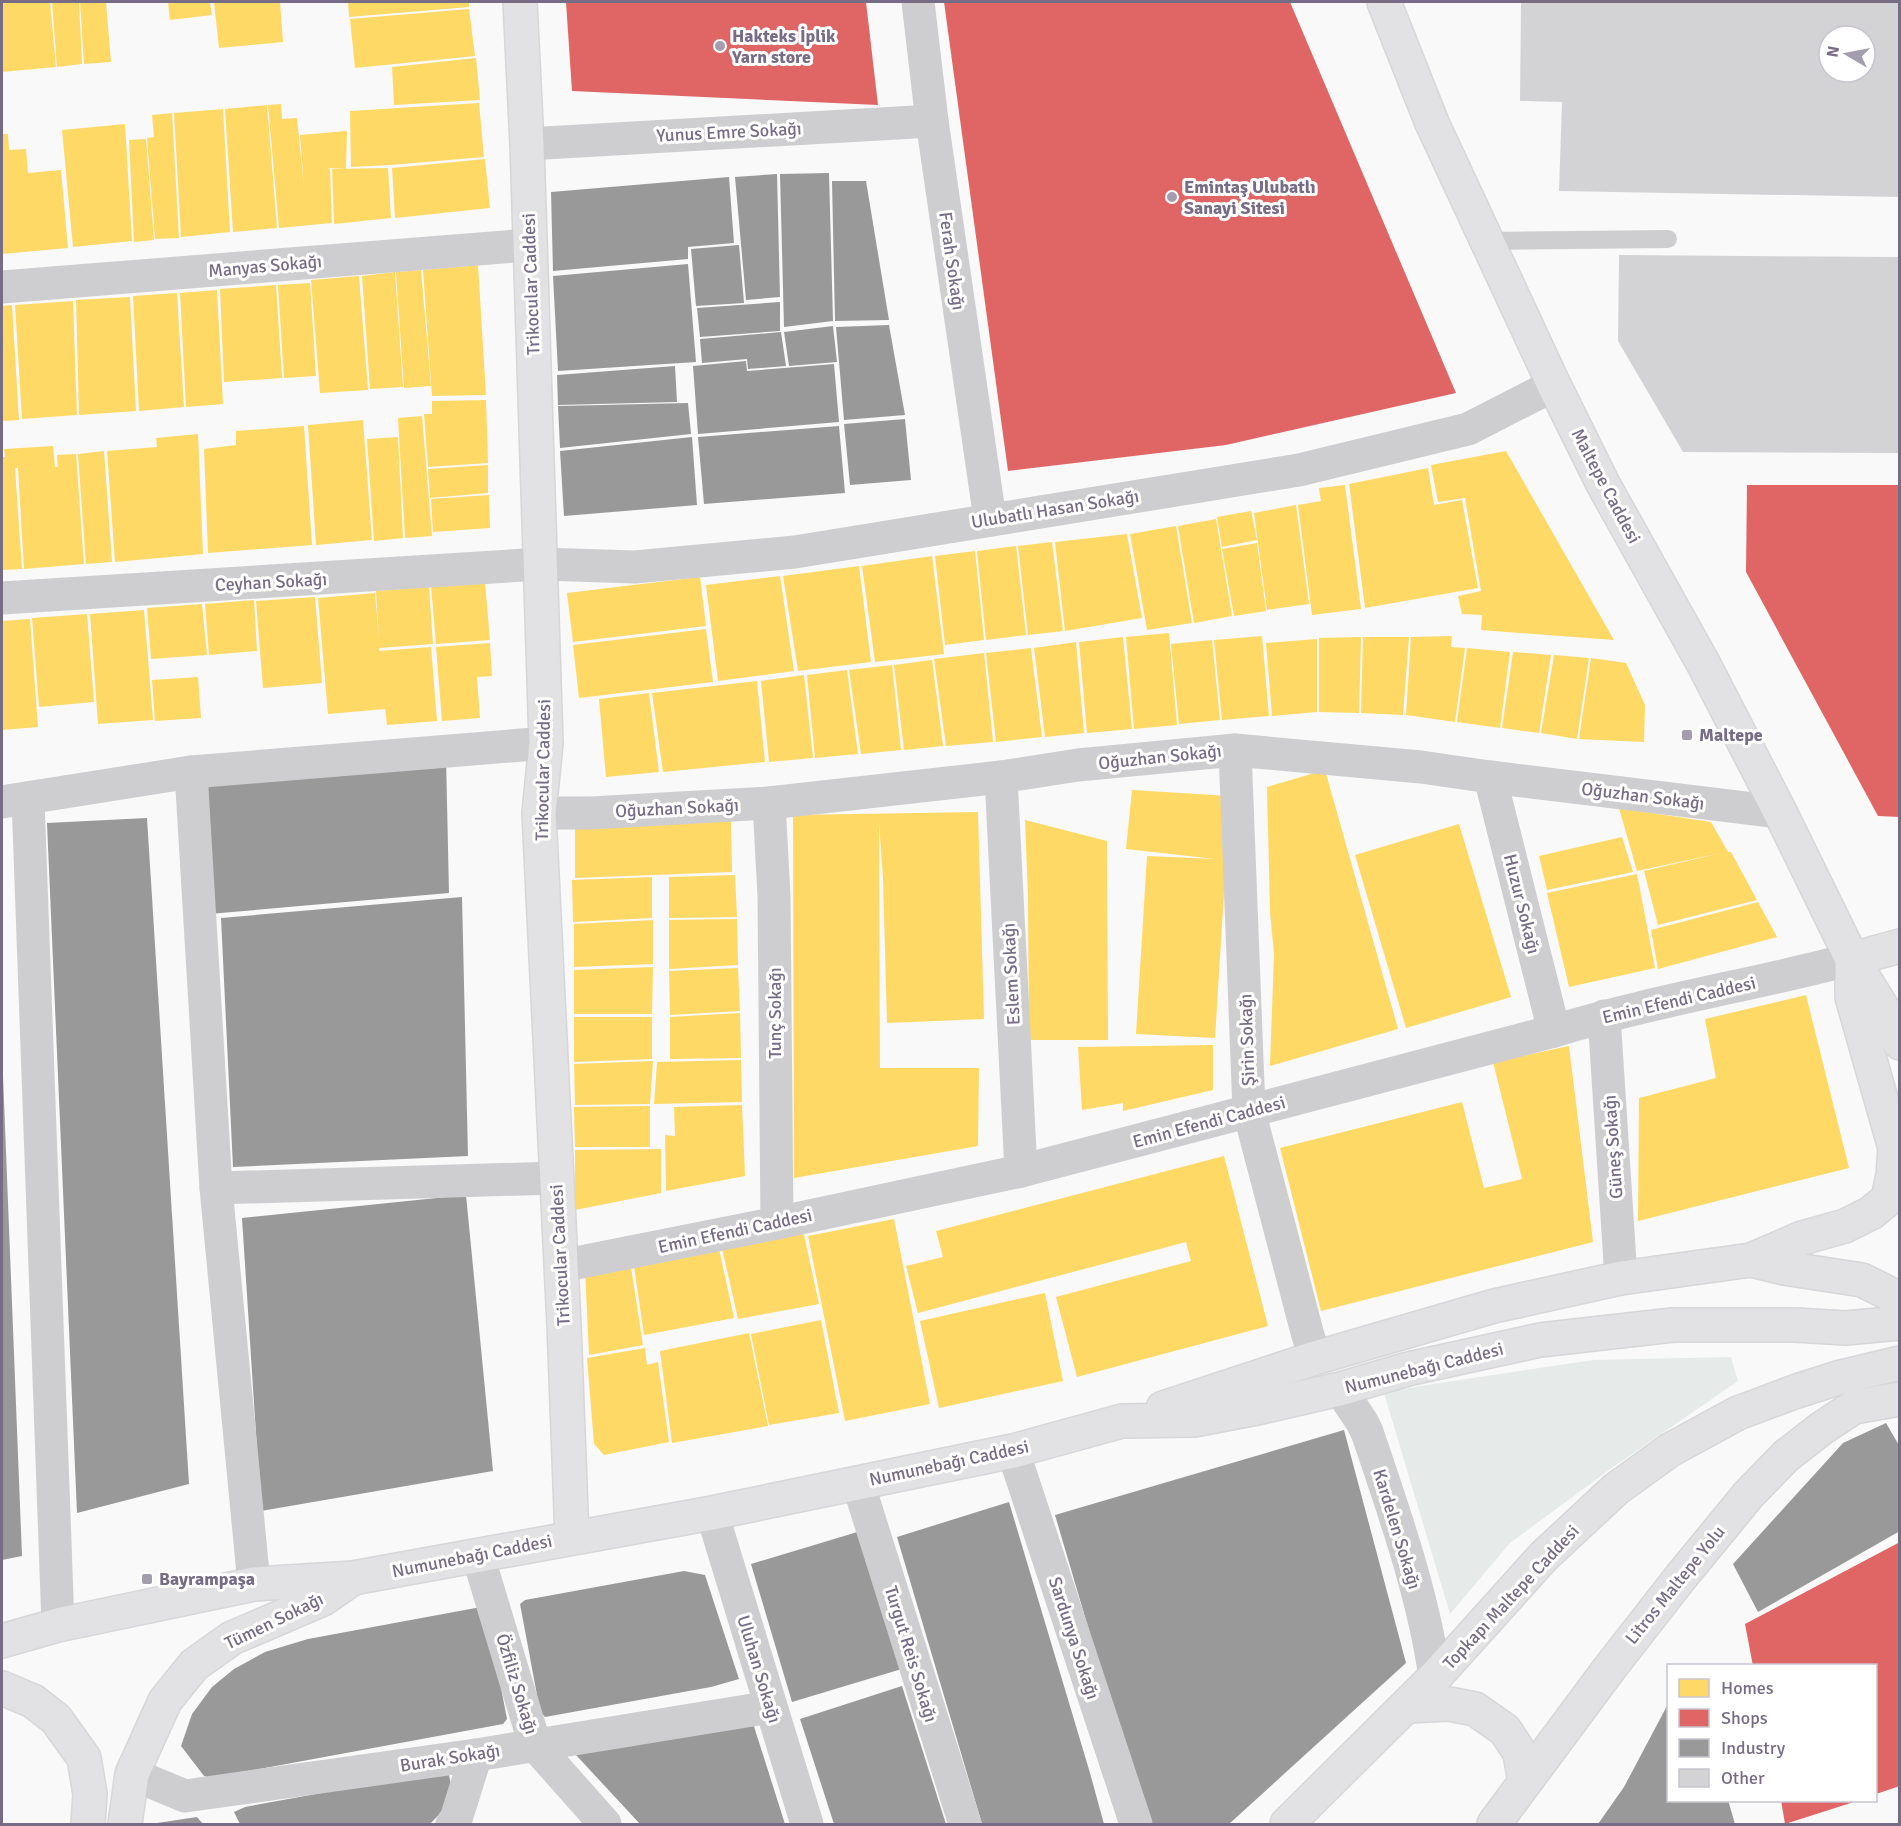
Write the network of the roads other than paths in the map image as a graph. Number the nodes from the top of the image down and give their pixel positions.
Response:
1 (520, 2) edge
2 (918, 2) edge
3 (1384, 2) edge
4 (932, 121) junction
5 (527, 144) junction
6 (1668, 239) dead end
7 (1487, 241) junction
8 (529, 245) junction
9 (2, 287) edge
10 (1554, 385) junction
11 (990, 519) junction
12 (541, 564) junction
13 (2, 598) edge
14 (546, 743) junction
15 (1235, 750) junction
16 (191, 772) junction
17 (1001, 777) junction
18 (1490, 777) junction
19 (15, 801) edge
20 (769, 802) junction
21 (1780, 812) junction
22 (539, 813) junction
23 (1899, 946) edge
24 (1852, 959) junction
25 (1604, 1016) junction
26 (1554, 1031) junction
27 (1899, 1043) edge
28 (1250, 1111) junction
29 (1021, 1171) junction
30 (556, 1178) junction
31 (216, 1188) junction
32 (777, 1223) junction
33 (1751, 1260) junction
34 (561, 1266) junction
35 (1621, 1278) junction
36 (1899, 1299) edge
37 (1899, 1323) edge
38 (1315, 1358) junction
39 (1899, 1363) edge
40 (1340, 1389) junction
41 (1899, 1399) edge
42 (1122, 1422) junction
43 (1013, 1451) junction
44 (858, 1483) junction
45 (712, 1513) junction
46 (572, 1538) junction
47 (478, 1556) junction
48 (353, 1578) junction
49 (254, 1584) junction
50 (58, 1625) junction
51 (2, 1641) edge
52 (1435, 1677) junction
53 (2, 1688) edge
54 (1407, 1706) junction
55 (771, 1707) junction
56 (535, 1745) junction
57 (476, 1755) junction
58 (132, 1774) junction
59 (1524, 1782) junction
60 (88, 1824) edge
61 (125, 1824) edge
62 (452, 1824) edge
63 (605, 1824) edge
64 (807, 1824) edge
65 (965, 1824) edge
66 (1136, 1824) edge
67 (1287, 1824) edge
68 (1494, 1824) edge

1 - 5 main road, Trikocular Caddesi
2 - 4 street, Ferah Sokağı
3 - 7 main road, Maltepe Caddesi
4 - 5 street, Yunus Emre Sokağı
4 - 11 street, Ferah Sokağı
5 - 8 main road, Trikocular Caddesi
6 - 7 lane
7 - 10 main road, Maltepe Caddesi
8 - 9 street, Manyas Sokağı
8 - 12 main road, Trikocular Caddesi
10 - 11 street, Ulubatlı Hasan Sokağı
10 - 21 main road, Maltepe Caddesi
11 - 12 street, Ulubatlı Hasan Sokağı
12 - 13 street, Ceyhan Sokağı
12 - 14 main road, Trikocular Caddesi
14 - 16 street
14 - 22 main road, Trikocular Caddesi
15 - 17 street, Oğuzhan Sokağı
15 - 18 street, Oğuzhan Sokağı
15 - 28 street, Şirin Sokağı
16 - 19 street
16 - 31 street
17 - 20 street, Oğuzhan Sokağı
17 - 29 street, Eslem Sokağı
18 - 21 street, Oğuzhan Sokağı
18 - 26 street, Huzur Sokağı
19 - 50 street
20 - 22 street, Oğuzhan Sokağı
20 - 32 street, Tunç Sokağı
21 - 24 main road, Maltepe Caddesi
22 - 30 main road, Trikocular Caddesi
23 - 24 main road
24 - 25 street, Emin Efendi Caddesi
24 - 27 main road, Maltepe Caddesi
24 - 33 main road
25 - 26 street, Emin Efendi Caddesi
25 - 35 street, Güneş Sokağı
26 - 28 street, Emin Efendi Caddesi
28 - 29 street, Emin Efendi Caddesi
28 - 38 street, Şirin Sokağı
29 - 32 street, Emin Efendi Caddesi
30 - 31 street
30 - 34 main road, Trikocular Caddesi
31 - 49 street
32 - 34 street, Emin Efendi Caddesi
33 - 35 main road
33 - 36 main road
34 - 46 main road, Trikocular Caddesi
35 - 38 main road
37 - 40 main road, Numunebağı Caddesi
38 - 42 main road
39 - 52 main road, Topkapı Maltepe Caddesi
40 - 42 main road, Numunebağı Caddesi
40 - 52 street, Kardelen Sokağı
41 - 59 main road, Litros Maltepe Yolu
42 - 43 main road, Numunebağı Caddesi
43 - 44 main road, Numunebağı Caddesi
43 - 66 street, Sardunya Sokağı
44 - 45 main road, Numunebağı Caddesi
44 - 65 street, Turgut Reis Sokağı
45 - 46 main road, Numunebağı Caddesi
45 - 55 street, Uluhan Sokağı
46 - 47 main road, Numunebağı Caddesi
47 - 48 main road, Numunebağı Caddesi
47 - 56 street, Özfiliz Sokağı
48 - 49 main road, Numunebağı Caddesi
48 - 58 main road, Tümen Sokağı
49 - 50 main road, Numunebağı Caddesi
50 - 51 main road, Numunebağı Caddesi
52 - 54 main road, Topkapı Maltepe Caddesi
53 - 60 main road
54 - 59 main road
54 - 67 main road, Topkapı Maltepe Caddesi
55 - 56 street, Burak Sokağı
55 - 64 street, Uluhan Sokağı
56 - 57 street, Burak Sokağı
56 - 63 street, Özfiliz Sokağı
57 - 58 street, Burak Sokağı
57 - 62 street
58 - 61 main road, Tümen Sokağı
59 - 68 main road, Litros Maltepe Yolu

